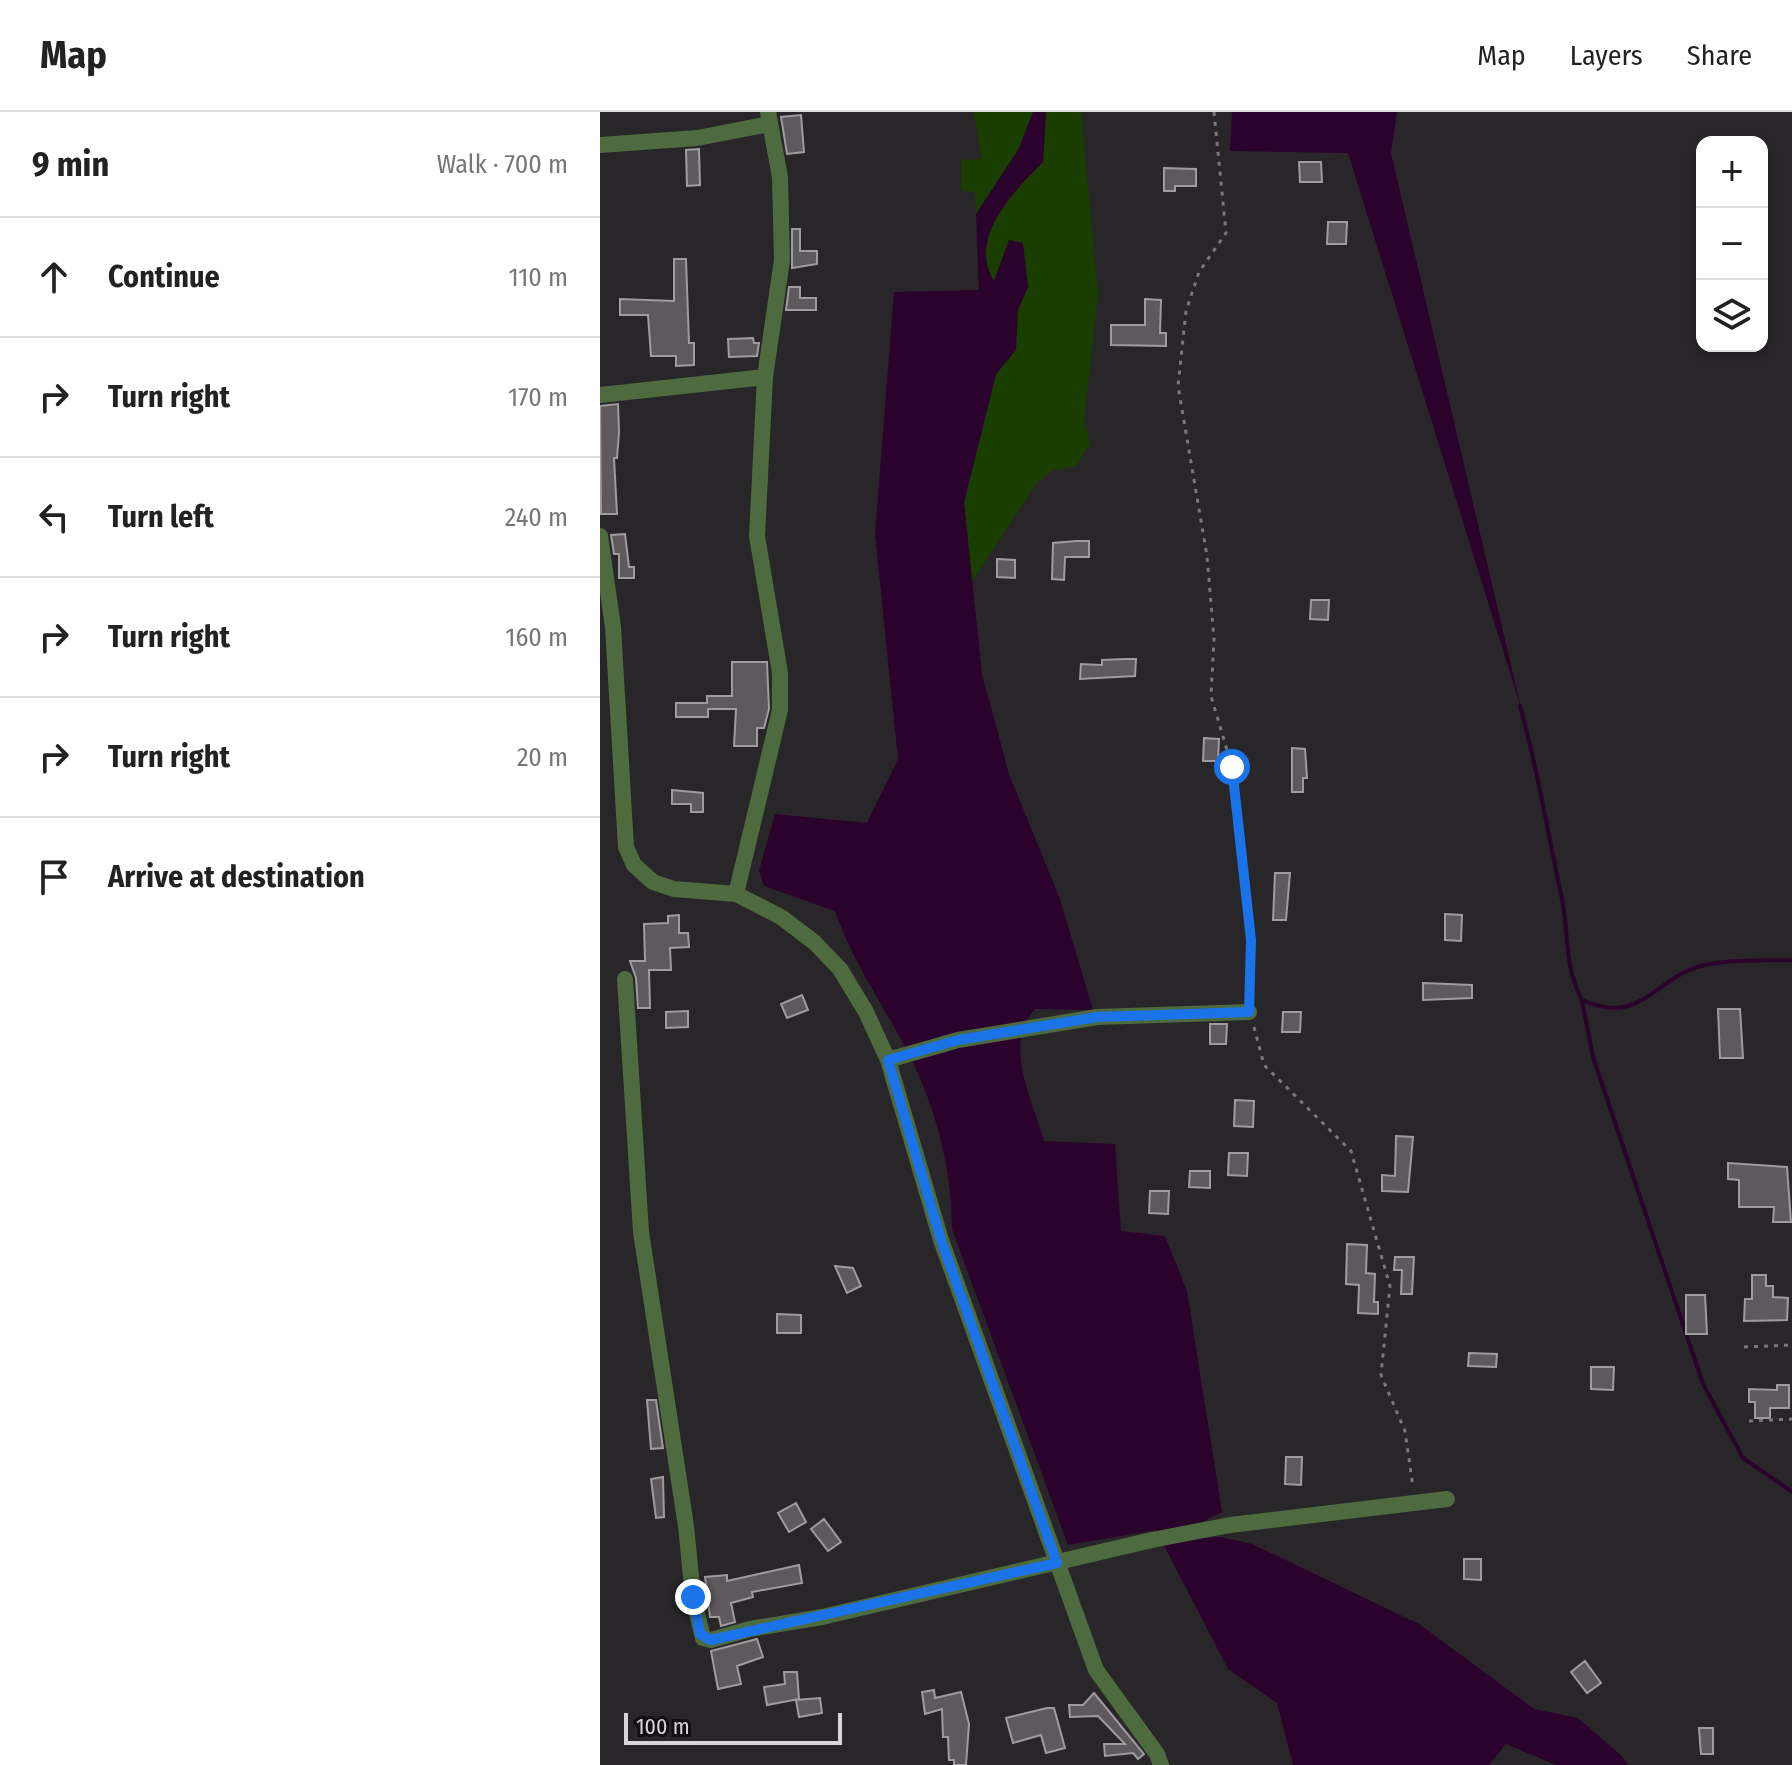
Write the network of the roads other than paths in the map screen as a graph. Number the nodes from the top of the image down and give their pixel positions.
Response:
1 (769, 118) edge
2 (600, 145) edge
3 (765, 377) junction
4 (600, 395) edge
5 (600, 536) edge
6 (736, 894) junction
7 (625, 979) dead end
8 (1249, 1012) road end
9 (888, 1060) junction
10 (1447, 1499) dead end
11 (1057, 1563) junction
12 (1161, 1765) edge

1 - 2 street
1 - 3 street
3 - 4 street
3 - 6 street
5 - 6 street
6 - 9 street
7 - 11 street
8 - 9 street
9 - 11 street
10 - 11 street
11 - 12 street

